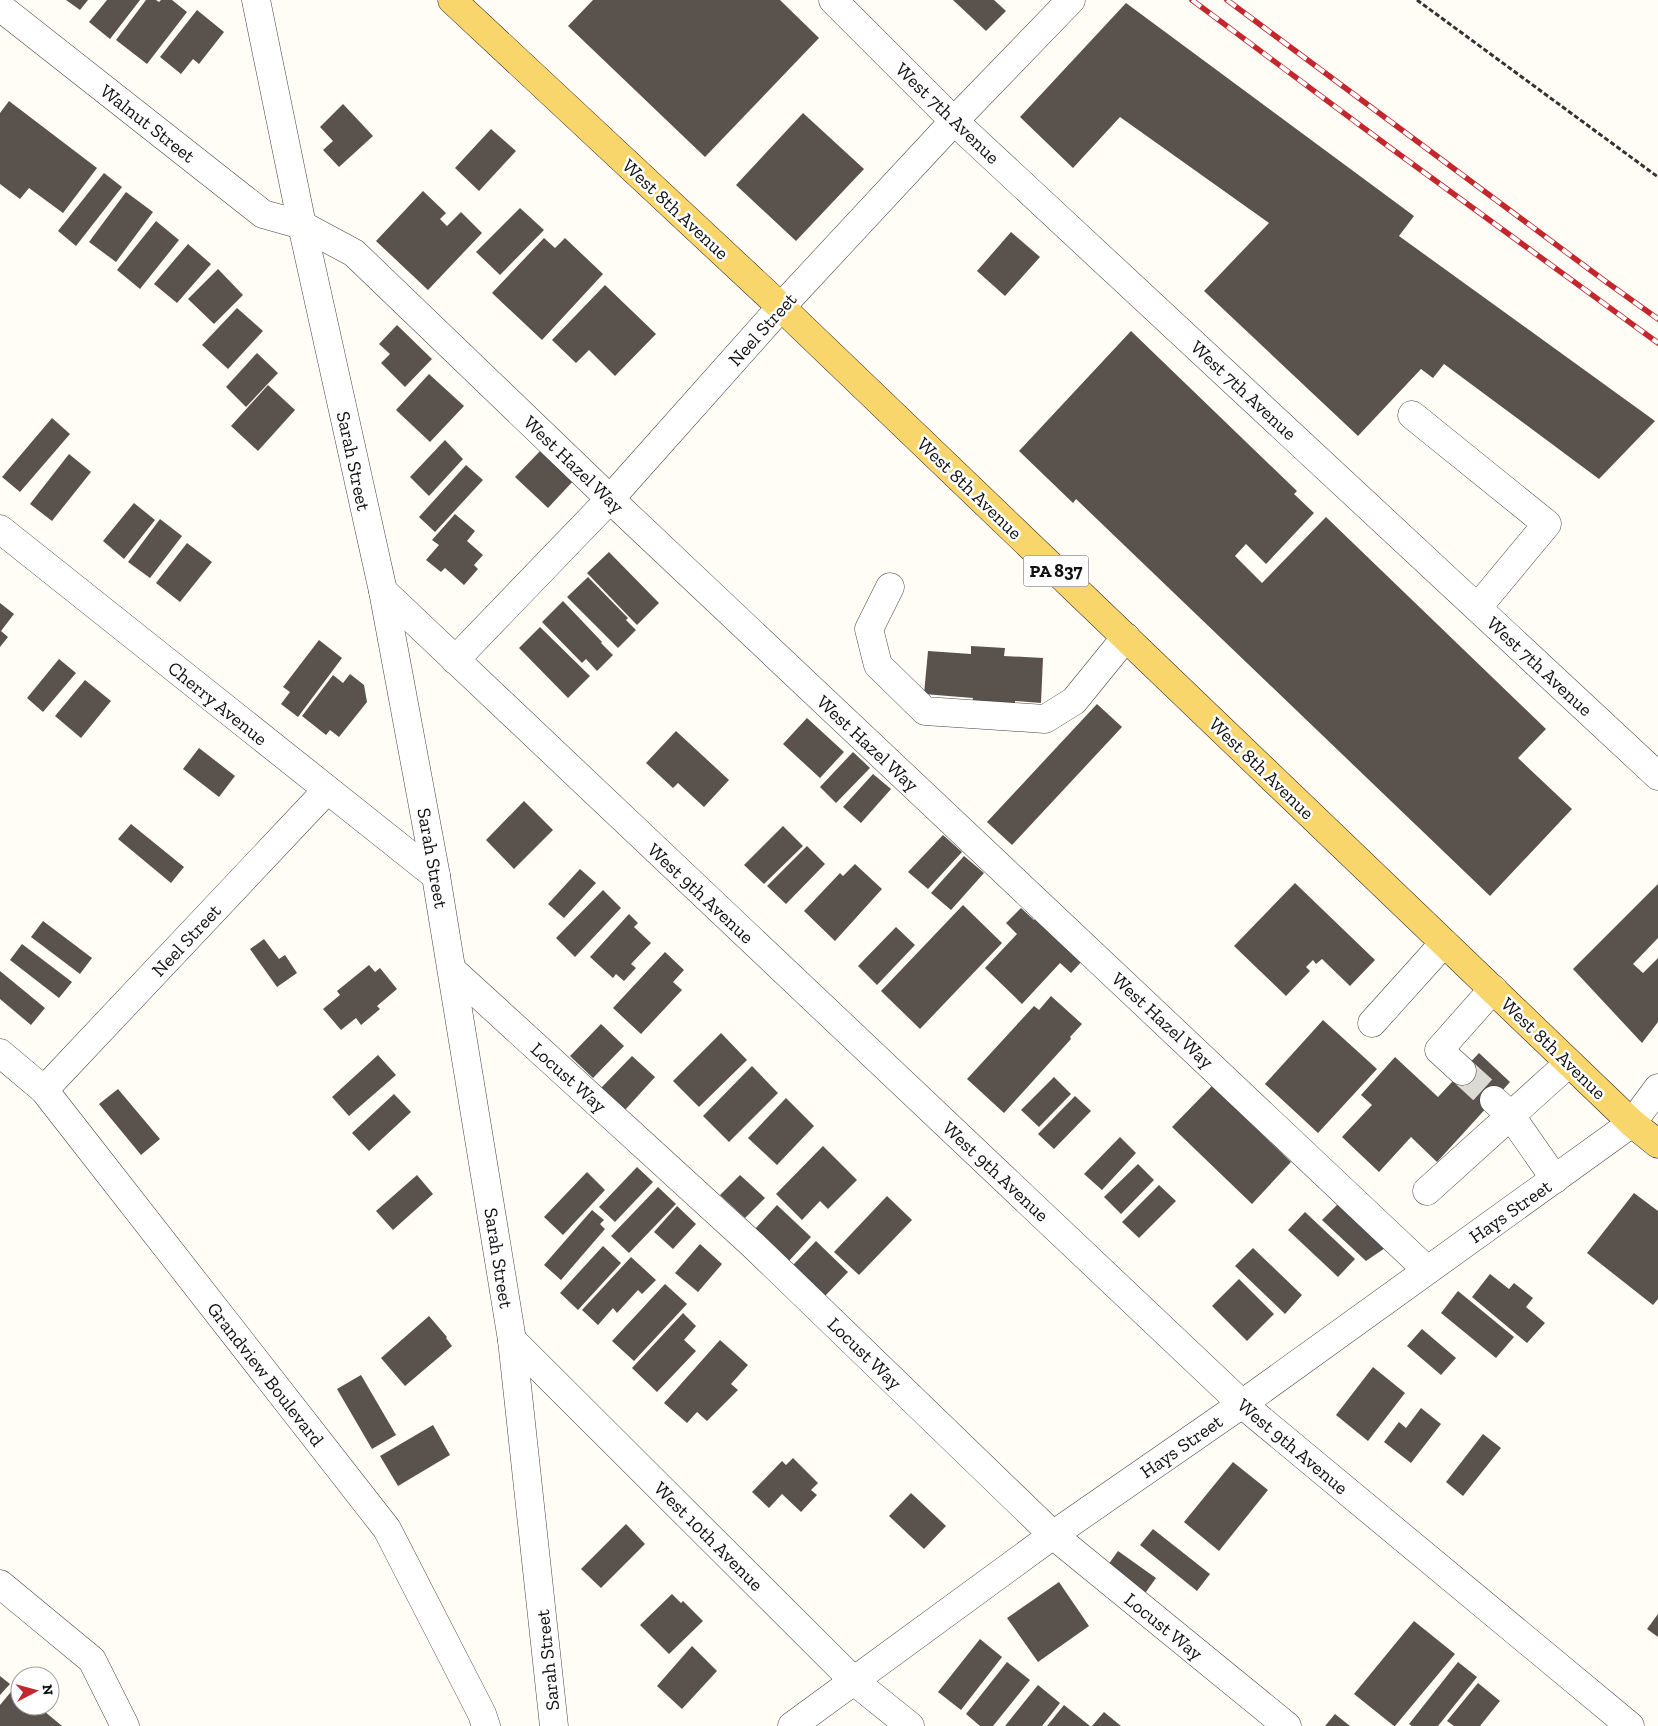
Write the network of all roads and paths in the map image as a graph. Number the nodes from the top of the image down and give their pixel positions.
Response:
1 (256, 0) edge
2 (452, 0) edge
3 (833, 0) edge
4 (1071, 0) edge
5 (1417, 0) edge
6 (0, 7) edge
7 (954, 121) junction
8 (1658, 177) edge
9 (302, 225) junction
10 (781, 307) junction
11 (1412, 415) dead end
12 (610, 499) junction
13 (0, 529) edge
14 (890, 587) dead end
15 (383, 591) junction
16 (1478, 608) junction
17 (1126, 637) junction
18 (455, 660) junction
19 (1658, 776) edge
20 (327, 790) junction
21 (436, 876) junction
22 (1444, 943) junction
23 (452, 970) junction
24 (1493, 989) junction
25 (1372, 1023) dead end
26 (0, 1053) edge
27 (1569, 1063) junction
28 (1462, 1071) tunnel mouth
29 (1658, 1088) edge
30 (44, 1090) junction
31 (1502, 1108) junction
32 (1632, 1123) junction
33 (1658, 1144) edge
34 (1555, 1179) junction
35 (1427, 1191) dead end
36 (1427, 1270) junction
37 (512, 1340) junction
38 (1242, 1404) junction
39 (1053, 1535) junction
40 (0, 1584) edge
41 (854, 1681) junction
42 (125, 1726) edge
43 (486, 1726) edge
44 (554, 1726) edge
45 (792, 1726) edge
46 (910, 1726) edge
47 (1287, 1726) edge
48 (1630, 1726) edge

1 - 9 street, Sarah Street
2 - 10 main road, West 8th Avenue / PA 837
3 - 7 street, West 7th Avenue
4 - 7 street, Neel Street
5 - 8 path
6 - 9 street, Walnut Street
7 - 10 street, Neel Street
7 - 16 street, West 7th Avenue
9 - 12 street, West Hazel Way
9 - 15 street, Sarah Street
10 - 12 street, Neel Street
10 - 17 main road, West 8th Avenue / PA 837
11 - 16 street
12 - 18 street, Neel Street
12 - 36 street, West Hazel Way
13 - 20 street, Cherry Avenue
14 - 17 street
15 - 18 street, West 9th Avenue
15 - 21 street, Sarah Street
16 - 19 street, West 7th Avenue
17 - 22 main road, West 8th Avenue / PA 837
18 - 38 street, West 9th Avenue
20 - 21 street, Cherry Avenue
20 - 30 street, Neel Street
21 - 23 street, Sarah Street
22 - 24 main road, West 8th Avenue / PA 837
22 - 25 street
23 - 37 street, Sarah Street
23 - 39 street, Locust Way
24 - 27 main road, West 8th Avenue / PA 837
24 - 28 street
26 - 30 street, Grandview Boulevard
27 - 31 street
27 - 32 main road, West 8th Avenue / PA 837
29 - 32 street, Hays Street
30 - 43 street, Grandview Boulevard
31 - 34 street
31 - 35 street
32 - 33 main road, West 8th Avenue / PA 837
32 - 34 street, Hays Street
34 - 36 street, Hays Street
36 - 38 street, Hays Street
37 - 41 street, West 10th Avenue
37 - 44 street, Sarah Street
38 - 39 street, Hays Street
38 - 48 street, West 9th Avenue
39 - 41 street, Hays Street
39 - 47 street, Locust Way
40 - 42 street
41 - 45 street, Hays Street
41 - 46 street, West 10th Avenue

